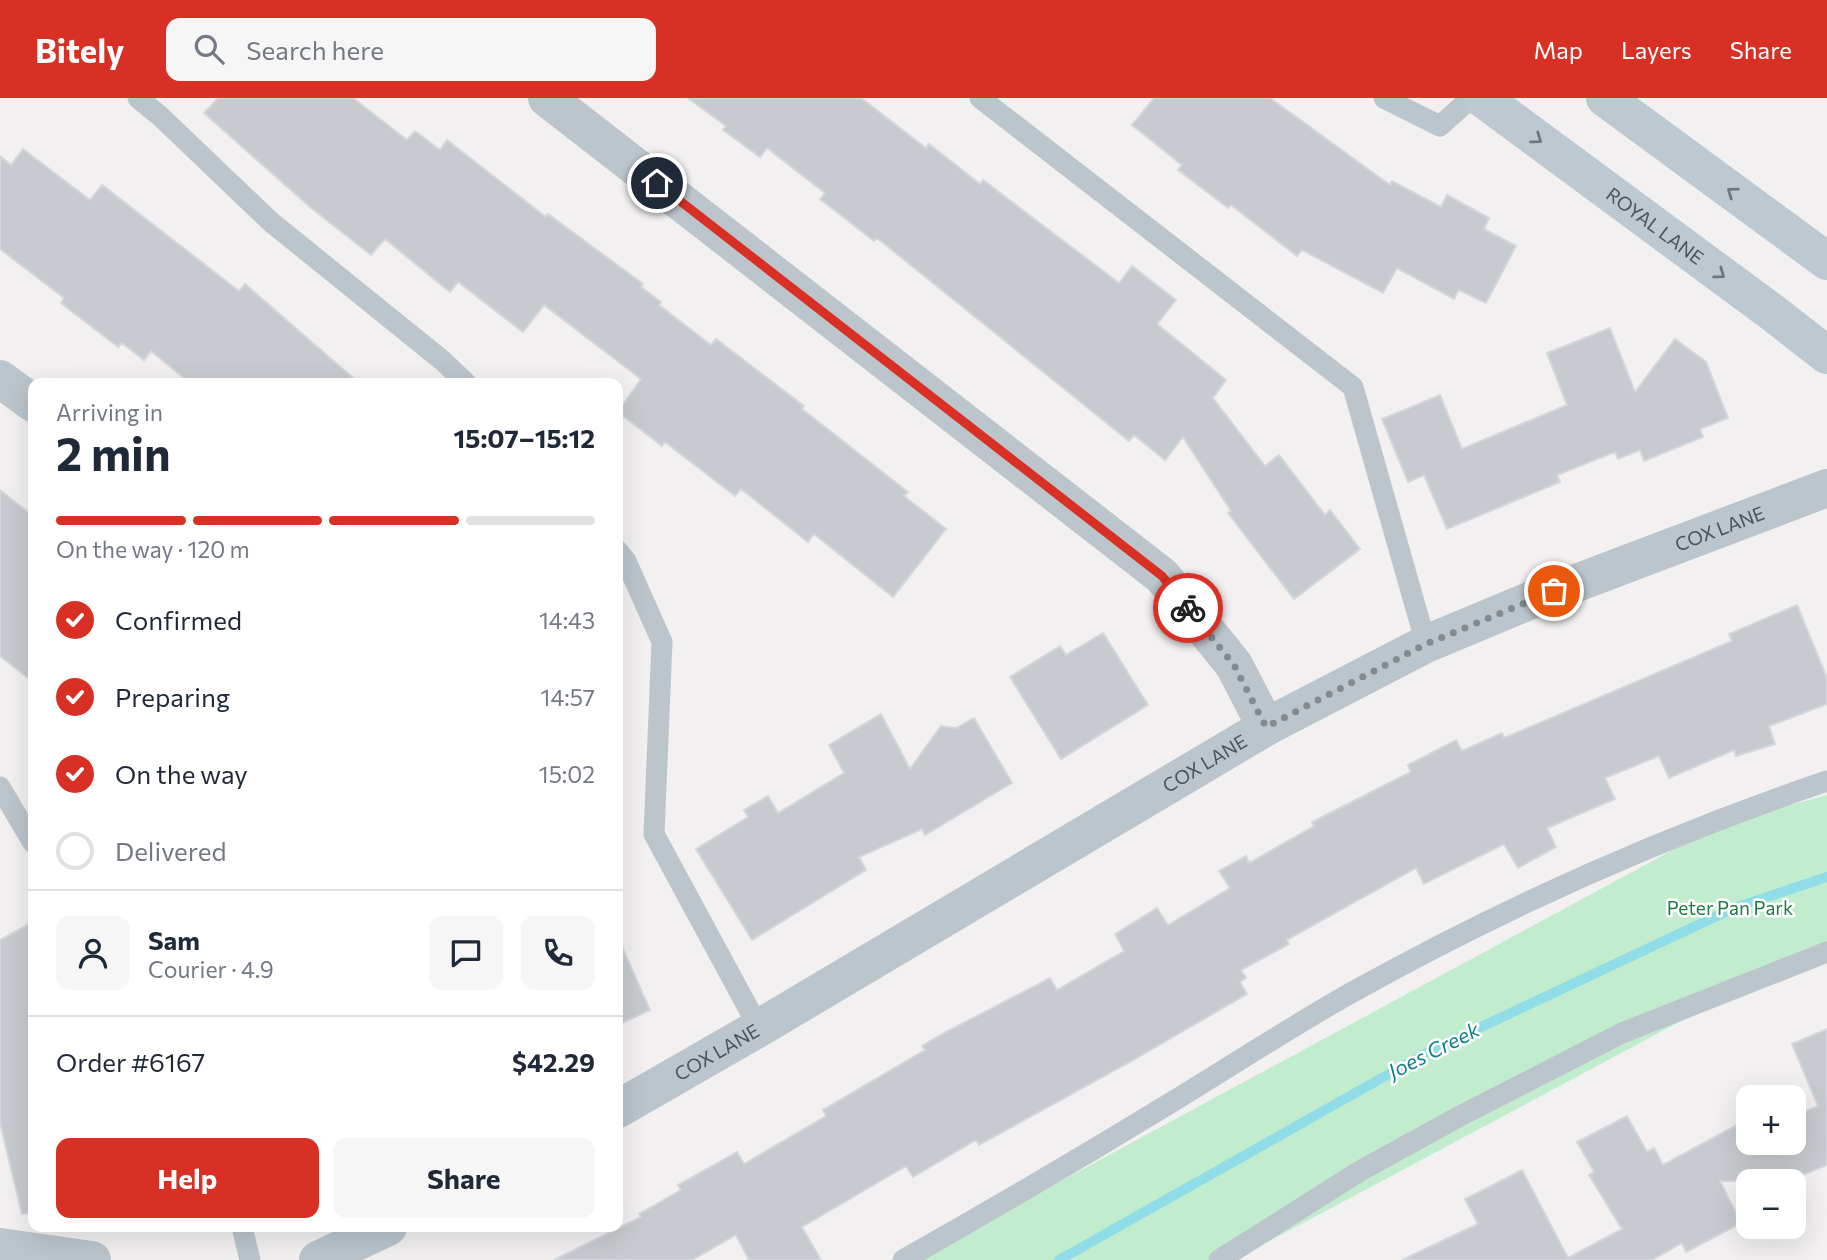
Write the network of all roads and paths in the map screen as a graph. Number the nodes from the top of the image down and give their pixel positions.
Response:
1 (138, 98) edge
2 (547, 98) edge
3 (980, 98) edge
4 (1384, 98) edge
5 (1471, 98) edge
6 (1482, 98) edge
7 (1605, 98) edge
8 (1827, 261) edge
9 (1827, 355) edge
10 (461, 378) edge
11 (0, 379) edge
12 (28, 399) edge
13 (1827, 488) edge
14 (623, 557) edge
15 (1426, 644) junction
16 (1266, 727) junction
17 (1827, 781) edge
18 (0, 787) edge
19 (28, 835) edge
20 (1827, 952) edge
21 (759, 1028) junction
22 (623, 1106) edge
23 (243, 1232) edge
24 (377, 1232) edge
25 (0, 1247) edge
26 (93, 1260) edge
27 (250, 1260) edge
28 (317, 1260) edge
29 (903, 1260) edge
30 (1219, 1260) edge

1 - 10 lane
2 - 16 street
3 - 15 lane
4 - 5 lane
6 -> 9 main road, ROYAL LANE
8 -> 7 main road
11 - 12 street
13 - 15 street, COX LANE
14 - 21 lane
15 - 16 street, COX LANE
16 - 21 street, COX LANE
17 - 29 lane
18 - 19 lane
20 - 30 lane
21 - 22 street, COX LANE
23 - 27 lane
24 - 28 street
25 - 26 street

